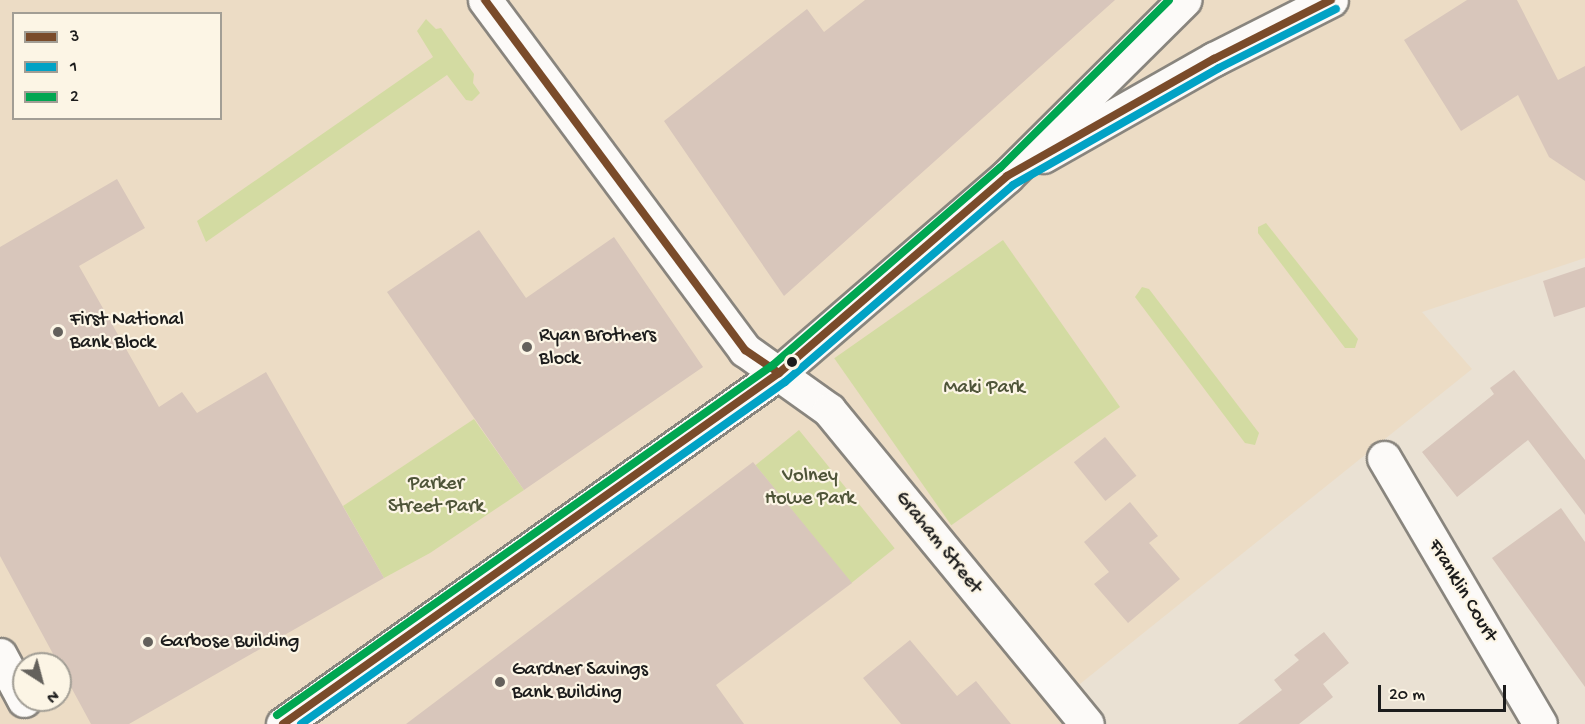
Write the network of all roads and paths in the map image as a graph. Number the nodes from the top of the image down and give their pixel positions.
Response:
1 (485, 0) edge
2 (1184, 0) edge
3 (1331, 0) edge
4 (1007, 176) junction
5 (779, 373) junction
6 (1384, 458) dead end
7 (0, 655) edge
8 (12, 678) edge
9 (0, 702) edge
10 (20, 724) edge
11 (283, 724) edge
12 (1087, 724) edge
13 (1540, 724) edge

1 - 5 main road, Graham Street
2 - 4 main road
3 - 4 main road
4 - 5 main road
5 - 11 main road
5 - 12 main road, Graham Street
6 - 13 main road, Franklin Court
7 - 8 main road
9 - 10 main road

